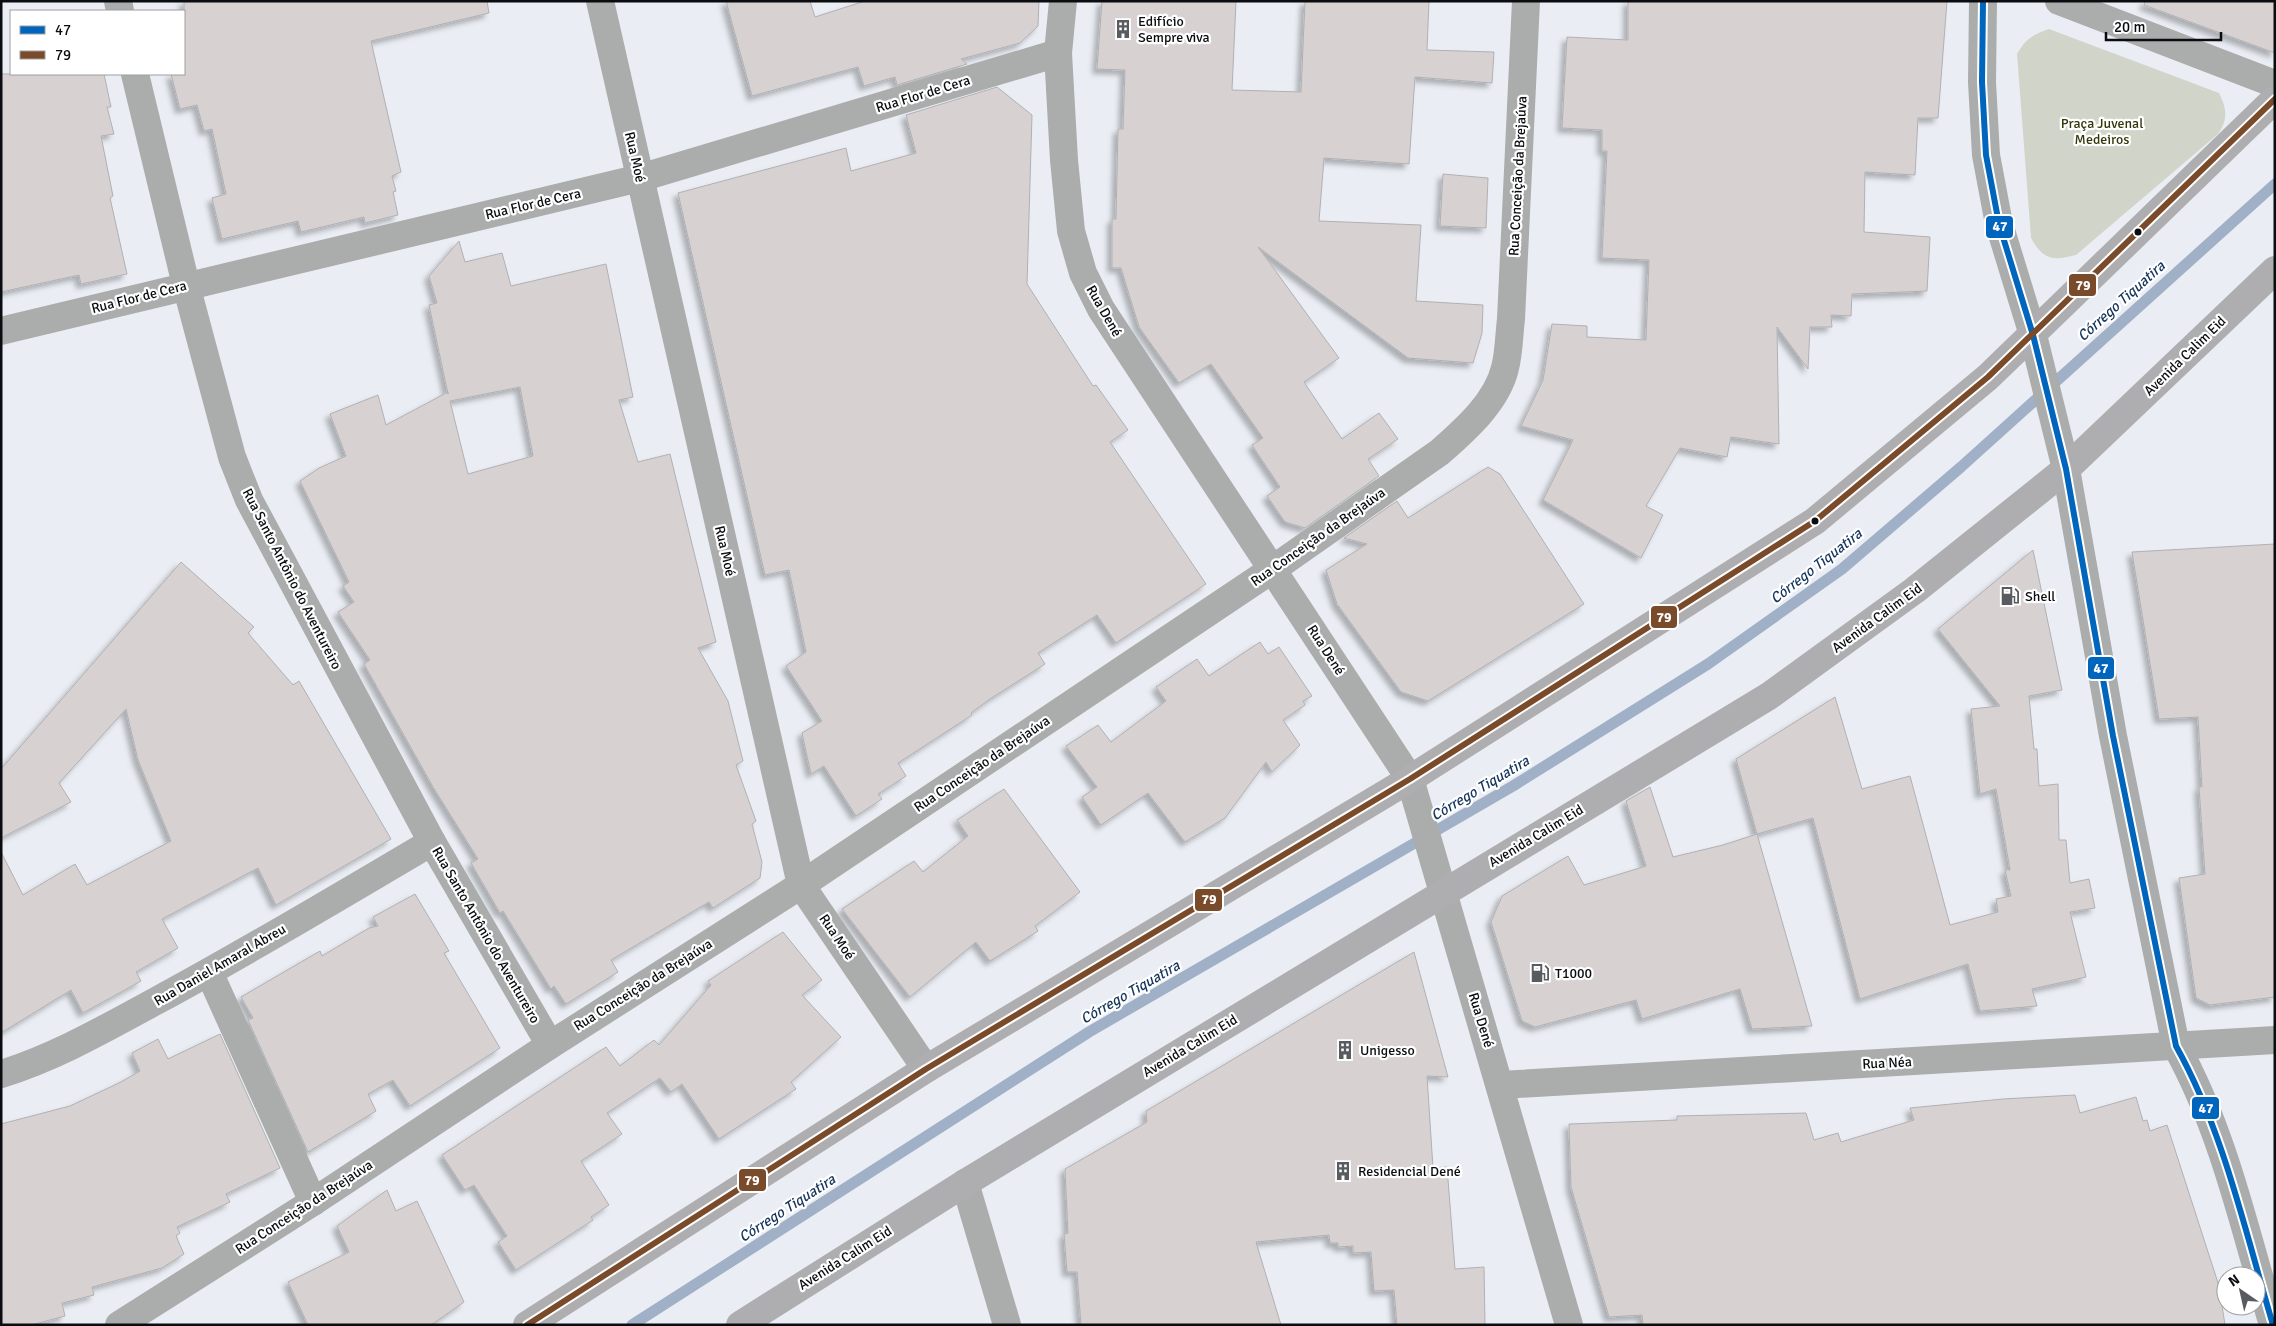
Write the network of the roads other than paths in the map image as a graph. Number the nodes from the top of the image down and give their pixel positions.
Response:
1 (600, 1) edge
2 (1063, 1) edge
3 (1526, 1) edge
4 (1983, 1) edge
5 (2058, 1) edge
6 (1058, 53) junction
7 (135, 75) edge
8 (2275, 84) edge
9 (2275, 99) edge
10 (640, 178) junction
11 (2275, 270) edge
12 (186, 285) junction
13 (1, 331) edge
14 (2033, 335) junction
15 (2066, 469) junction
16 (1272, 569) junction
17 (1410, 779) junction
18 (432, 842) junction
19 (802, 885) junction
20 (1443, 892) junction
21 (209, 972) junction
22 (2275, 1040) edge
23 (550, 1044) junction
24 (2176, 1046) junction
25 (926, 1069) junction
26 (1, 1074) edge
27 (1500, 1085) junction
28 (965, 1183) junction
29 (313, 1202) junction
30 (118, 1325) edge
31 (527, 1325) edge
32 (740, 1325) edge
33 (1007, 1325) edge
34 (1569, 1325) edge
35 (2274, 1325) edge

1 - 10 street, Rua Moé
2 - 6 street, Rua Dené
3 - 16 street, Rua Conceição da Brejaúva
4 - 14 street
5 - 8 street
6 - 10 street, Rua Flor de Cera
6 - 16 street, Rua Dené
7 - 12 street, Rua Santo Antônio do Aventureiro
9 - 14 main road
10 - 12 street, Rua Flor de Cera
10 - 19 street, Rua Moé
11 - 15 main road, Avenida Calim Eid
12 - 13 street, Rua Flor de Cera
12 - 18 street, Rua Santo Antônio do Aventureiro
14 - 15 street
14 - 17 main road
15 - 20 main road, Avenida Calim Eid
15 - 24 street
16 - 17 street, Rua Dené
16 - 19 street, Rua Conceição da Brejaúva
17 - 20 street, Rua Dené
17 - 25 main road
18 - 21 street, Rua Daniel Amaral Abreu
18 - 23 street, Rua Santo Antônio do Aventureiro
19 - 23 street, Rua Conceição da Brejaúva
19 - 25 street, Rua Moé
20 - 27 street, Rua Dené
20 - 28 main road, Avenida Calim Eid
21 - 26 street, Rua Daniel Amaral Abreu
21 - 29 street
22 - 24 street, Rua Néa
23 - 29 street, Rua Conceição da Brejaúva
24 - 27 street, Rua Néa
24 - 35 street
25 - 31 main road
27 - 34 street, Rua Dené
28 - 32 main road, Avenida Calim Eid
28 - 33 street
29 - 30 street, Rua Conceição da Brejaúva

